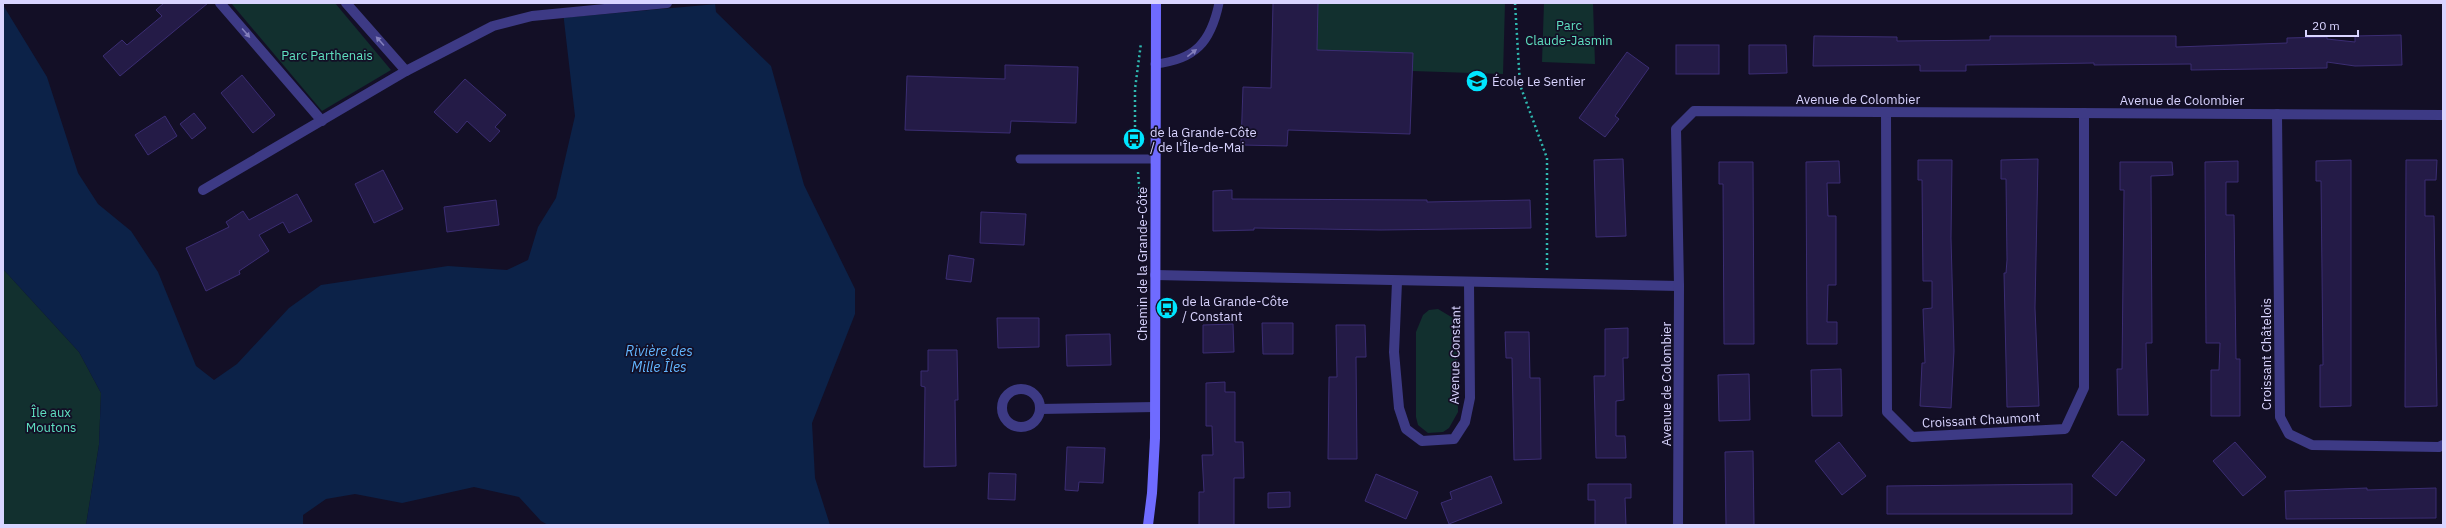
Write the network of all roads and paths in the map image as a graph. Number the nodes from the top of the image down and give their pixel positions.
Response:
1 (220, 3) edge
2 (346, 3) edge
3 (667, 3) edge
4 (1156, 3) edge
5 (1219, 3) edge
6 (1515, 3) edge
7 (1141, 43) dead end
8 (1155, 64) junction
9 (406, 71) junction
10 (1886, 112) junction
11 (2084, 113) junction
12 (2277, 114) junction
13 (2443, 115) edge
14 (322, 121) junction
15 (1136, 153) dead end
16 (1020, 159) dead end
17 (1155, 159) junction
18 (203, 190) dead end
19 (1156, 275) junction
20 (1397, 282) junction
21 (1469, 283) junction
22 (1547, 284) junction
23 (1679, 286) junction
24 (1155, 407) junction
25 (1040, 409) dead end
26 (2443, 445) edge
27 (1148, 525) edge
28 (1678, 525) edge

1 -> 14 street
9 -> 2 street
3 - 9 street
4 - 8 main road, Chemin de la Grande-Côte
8 -> 5 lane
6 - 22 path
7 - 15 path
8 - 17 main road, Chemin de la Grande-Côte
9 - 14 street
10 - 11 street, Avenue de Colombier
10 - 11 street, Croissant Chaumont
10 - 23 street, Avenue de Colombier
11 - 12 street, Avenue de Colombier
12 - 13 street, Avenue de Colombier
12 - 26 street, Croissant Châtelois
14 - 18 street
16 - 17 lane
17 - 19 main road, Chemin de la Grande-Côte
19 - 20 street
19 - 24 main road, Chemin de la Grande-Côte
20 - 21 street
20 - 21 street, Avenue Constant
21 - 22 street
22 - 23 street
23 - 28 street, Avenue de Colombier
24 - 25 street
24 - 27 main road, Chemin de la Grande-Côte

